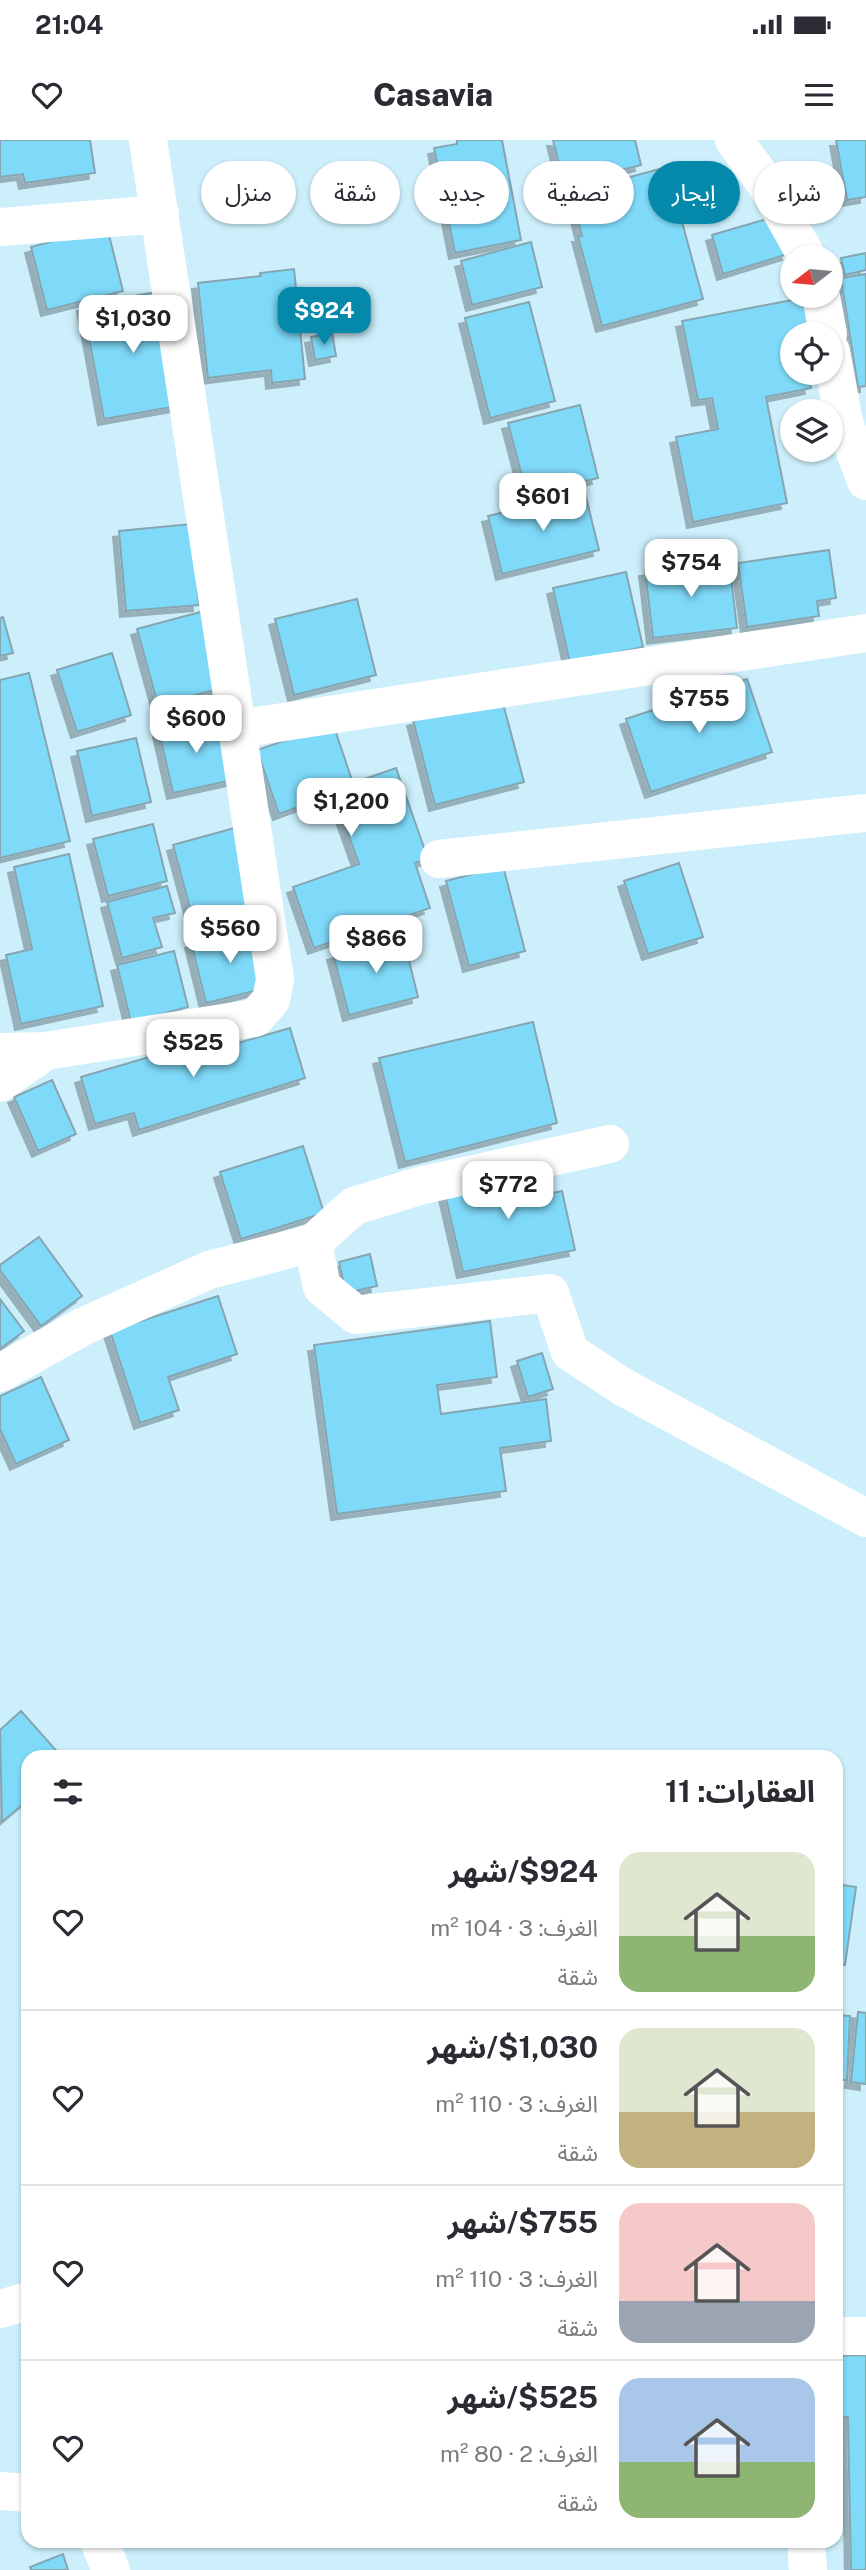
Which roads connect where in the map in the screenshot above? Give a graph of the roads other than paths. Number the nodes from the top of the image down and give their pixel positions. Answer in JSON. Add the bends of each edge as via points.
{"nodes":[{"id":1,"x":148,"y":140,"type":"edge"},
{"id":2,"x":734,"y":140,"type":"edge"},
{"id":3,"x":160,"y":214,"type":"junction"},
{"id":4,"x":0,"y":227,"type":"edge"},
{"id":5,"x":800,"y":245,"type":"edge"},
{"id":6,"x":838,"y":385,"type":"edge"},
{"id":7,"x":866,"y":481,"type":"edge"},
{"id":8,"x":866,"y":633,"type":"edge"},
{"id":9,"x":237,"y":729,"type":"junction"},
{"id":10,"x":866,"y":813,"type":"edge"},
{"id":11,"x":439,"y":859,"type":"dead end"},
{"id":12,"x":46,"y":1051,"type":"junction"},
{"id":13,"x":0,"y":1052,"type":"edge"},
{"id":14,"x":0,"y":1083,"type":"edge"},
{"id":15,"x":610,"y":1144,"type":"dead end"},
{"id":16,"x":313,"y":1243,"type":"junction"},
{"id":17,"x":0,"y":1373,"type":"edge"},
{"id":18,"x":866,"y":1518,"type":"edge"},
{"id":19,"x":21,"y":2303,"type":"edge"},
{"id":20,"x":0,"y":2309,"type":"edge"},
{"id":21,"x":843,"y":2336,"type":"edge"},
{"id":22,"x":866,"y":2336,"type":"edge"},
{"id":23,"x":0,"y":2491,"type":"edge"},
{"id":24,"x":21,"y":2492,"type":"edge"},
{"id":25,"x":102,"y":2548,"type":"edge"},
{"id":26,"x":806,"y":2548,"type":"edge"},
{"id":27,"x":111,"y":2570,"type":"edge"},
{"id":28,"x":808,"y":2570,"type":"edge"}],
"edges":[{"from":1,"to":3,"type":"street"},
{"from":2,"to":5,"type":"street","via":[[766,184]]},
{"from":3,"to":4,"type":"street"},
{"from":3,"to":9,"type":"street"},
{"from":6,"to":7,"type":"street"},
{"from":8,"to":9,"type":"street"},
{"from":9,"to":12,"type":"street","via":[[275,979],[271,1000],[256,1018]]},
{"from":10,"to":11,"type":"street"},
{"from":12,"to":13,"type":"street"},
{"from":12,"to":14,"type":"street"},
{"from":15,"to":16,"type":"street","via":[[419,1186],[354,1206]]},
{"from":16,"to":17,"type":"street","via":[[209,1270],[82,1327]]},
{"from":16,"to":18,"type":"street","via":[[322,1287],[356,1315],[550,1293],[570,1352],[623,1387]]},
{"from":19,"to":20,"type":"street"},
{"from":21,"to":22,"type":"street"},
{"from":23,"to":24,"type":"street"},
{"from":25,"to":27,"type":"street"},
{"from":26,"to":28,"type":"street"}]}
